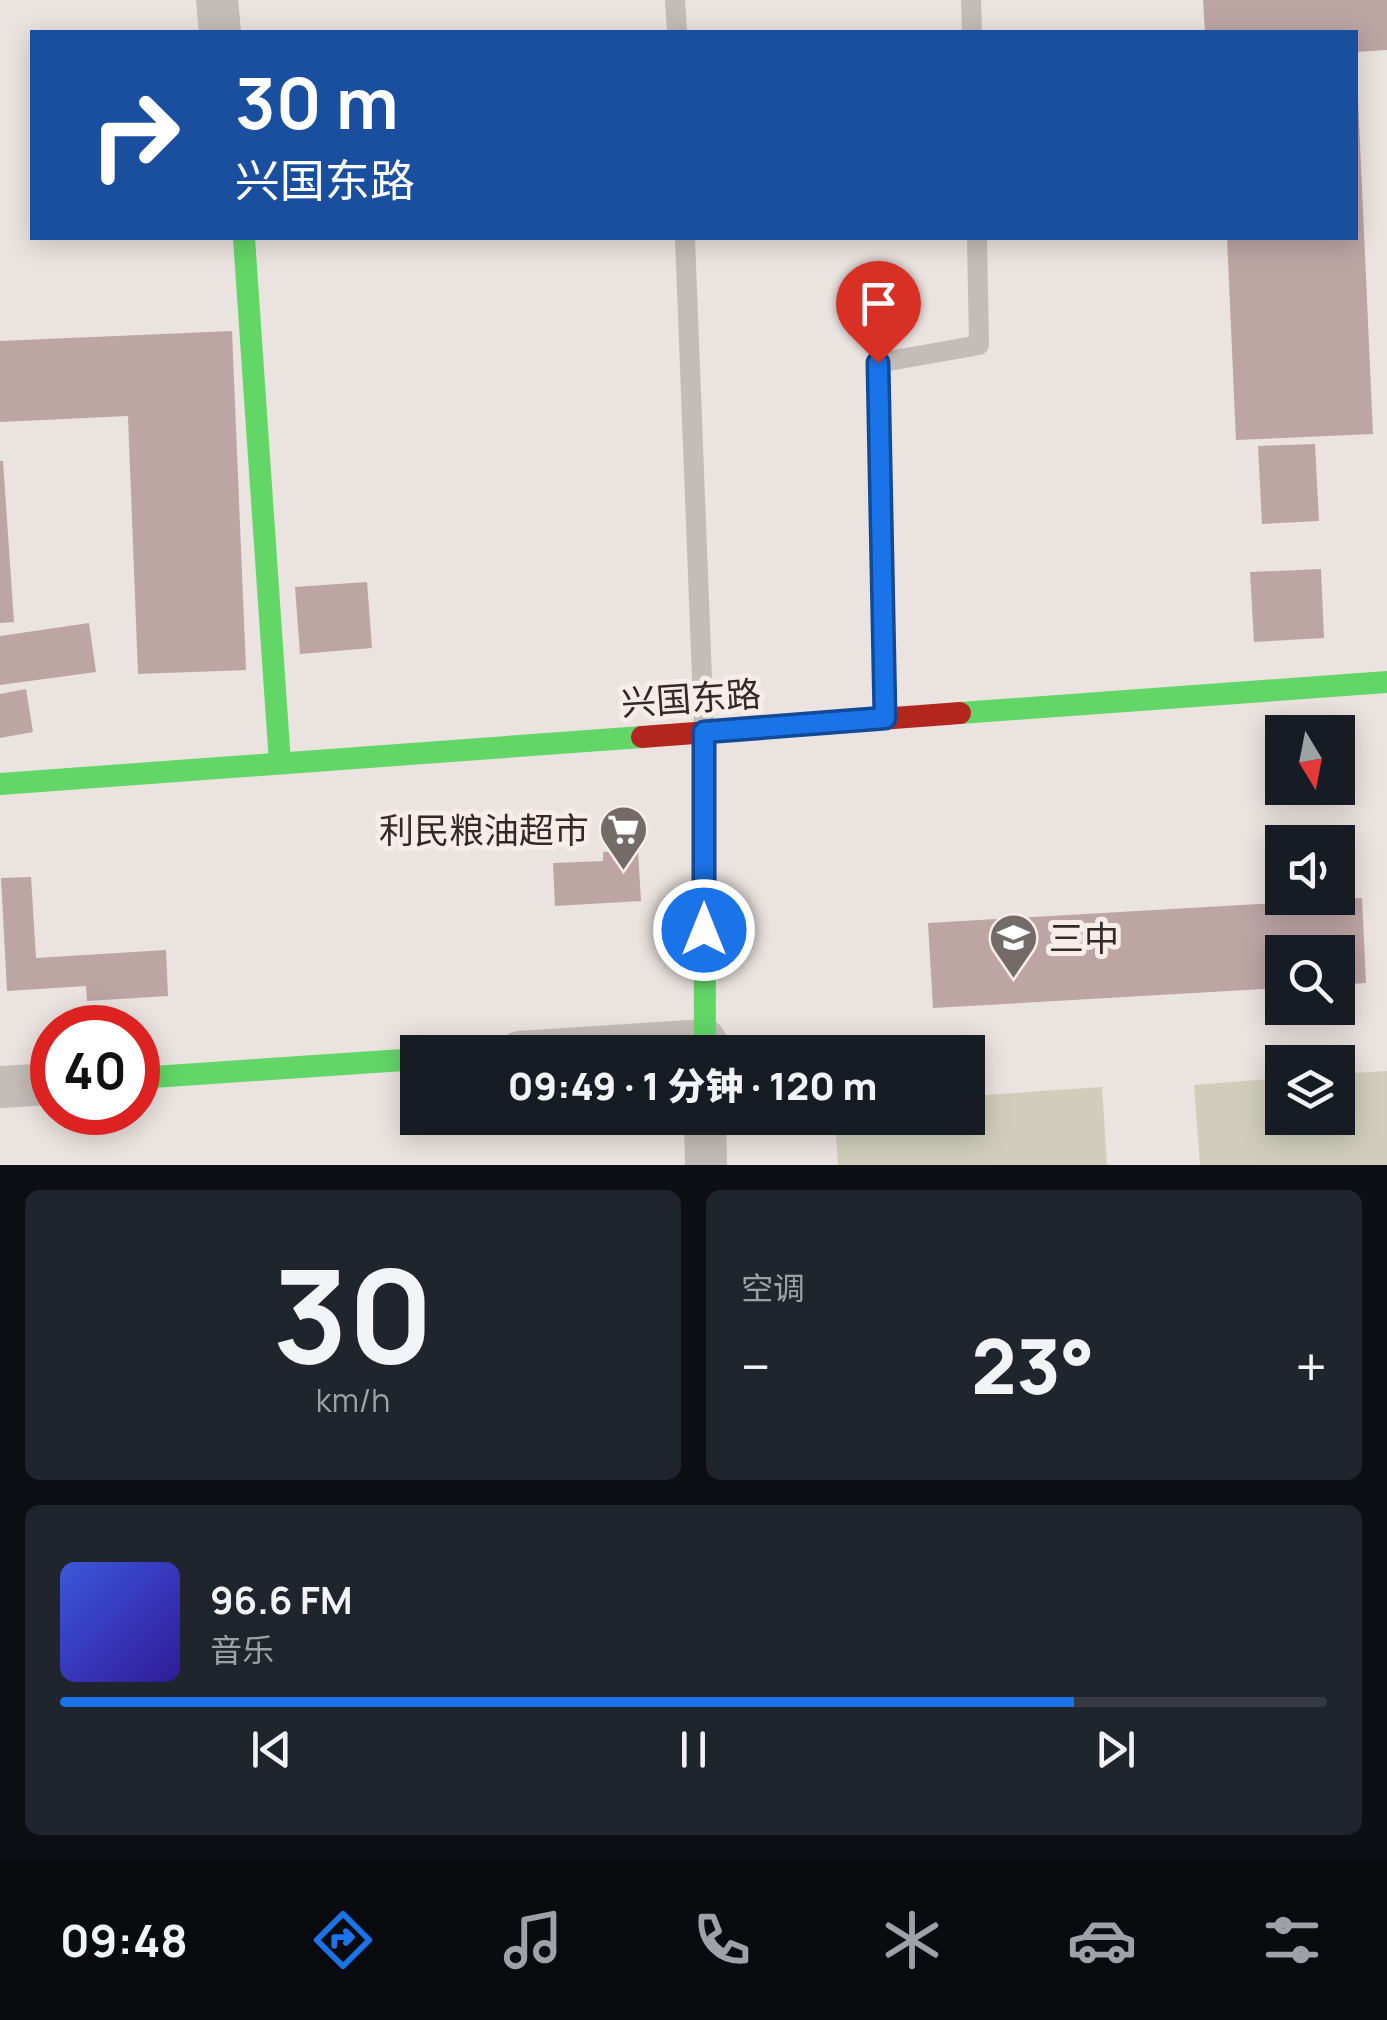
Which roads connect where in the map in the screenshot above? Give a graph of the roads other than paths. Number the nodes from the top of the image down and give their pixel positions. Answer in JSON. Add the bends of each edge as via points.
{"nodes":[{"id":1,"x":217,"y":0,"type":"edge"},
{"id":2,"x":675,"y":0,"type":"edge"},
{"id":3,"x":971,"y":0,"type":"edge"},
{"id":4,"x":220,"y":30,"type":"edge"},
{"id":5,"x":677,"y":30,"type":"edge"},
{"id":6,"x":972,"y":30,"type":"edge"},
{"id":7,"x":244,"y":240,"type":"edge"},
{"id":8,"x":685,"y":240,"type":"edge"},
{"id":9,"x":977,"y":240,"type":"edge"},
{"id":10,"x":1387,"y":682,"type":"edge"},
{"id":11,"x":885,"y":718,"type":"junction"},
{"id":12,"x":704,"y":732,"type":"junction"},
{"id":13,"x":280,"y":763,"type":"junction"},
{"id":14,"x":0,"y":784,"type":"edge"},
{"id":15,"x":705,"y":1035,"type":"edge"},
{"id":16,"x":400,"y":1060,"type":"edge"},
{"id":17,"x":160,"y":1077,"type":"edge"},
{"id":18,"x":30,"y":1085,"type":"edge"},
{"id":19,"x":0,"y":1087,"type":"edge"},
{"id":20,"x":705,"y":1135,"type":"edge"},
{"id":21,"x":706,"y":1165,"type":"edge"}],
"edges":[{"from":1,"to":4,"type":"street"},
{"from":2,"to":5,"type":"lane"},
{"from":3,"to":6,"type":"lane"},
{"from":7,"to":13,"type":"street"},
{"from":8,"to":12,"type":"lane"},
{"from":9,"to":11,"type":"lane","via":[[980,345],[878,363]]},
{"from":10,"to":11,"type":"street","name":"兴国东路"},
{"from":11,"to":12,"type":"street","name":"兴国东路"},
{"from":12,"to":13,"type":"street","name":"兴国东路"},
{"from":12,"to":15,"type":"street"},
{"from":13,"to":14,"type":"street","name":"兴国东路"},
{"from":16,"to":17,"type":"street"},
{"from":18,"to":19,"type":"street"},
{"from":20,"to":21,"type":"street"}]}
